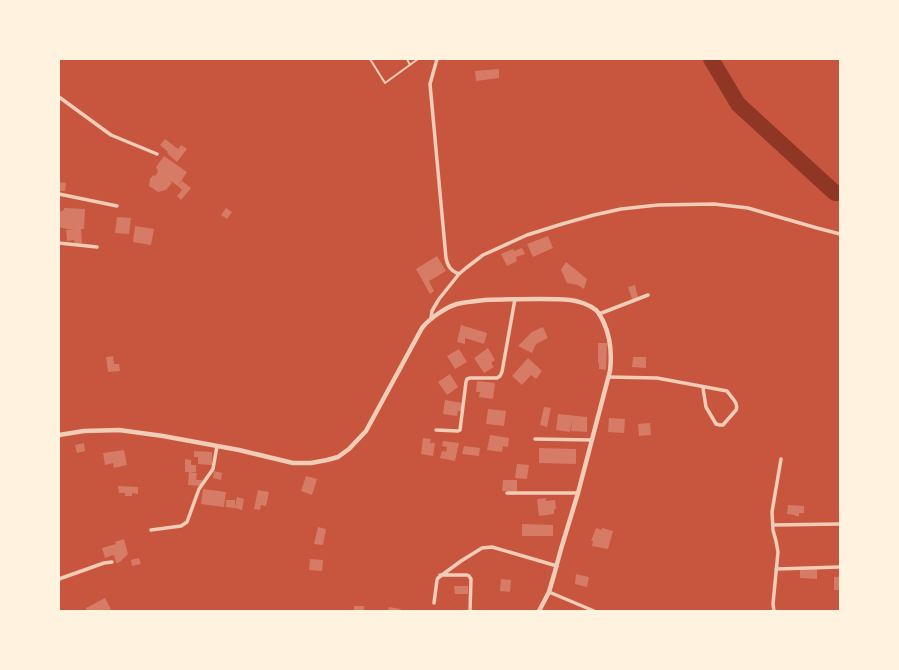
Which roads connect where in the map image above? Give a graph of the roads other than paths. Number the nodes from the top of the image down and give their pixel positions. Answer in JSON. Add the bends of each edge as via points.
{"nodes":[{"id":1,"x":370,"y":59,"type":"edge"},
{"id":2,"x":407,"y":59,"type":"edge"},
{"id":3,"x":418,"y":59,"type":"edge"},
{"id":4,"x":437,"y":59,"type":"edge"},
{"id":5,"x":410,"y":65,"type":"junction"},
{"id":6,"x":59,"y":97,"type":"edge"},
{"id":7,"x":157,"y":154,"type":"dead end"},
{"id":8,"x":59,"y":194,"type":"edge"},
{"id":9,"x":117,"y":206,"type":"dead end"},
{"id":10,"x":840,"y":234,"type":"edge"},
{"id":11,"x":59,"y":243,"type":"edge"},
{"id":12,"x":97,"y":247,"type":"dead end"},
{"id":13,"x":459,"y":274,"type":"junction"},
{"id":14,"x":648,"y":295,"type":"dead end"},
{"id":15,"x":515,"y":299,"type":"junction"},
{"id":16,"x":599,"y":314,"type":"junction"},
{"id":17,"x":431,"y":318,"type":"junction"},
{"id":18,"x":609,"y":377,"type":"junction"},
{"id":19,"x":703,"y":388,"type":"junction"},
{"id":20,"x":436,"y":430,"type":"dead end"},
{"id":21,"x":59,"y":436,"type":"edge"},
{"id":22,"x":535,"y":439,"type":"dead end"},
{"id":23,"x":592,"y":440,"type":"junction"},
{"id":24,"x":217,"y":446,"type":"junction"},
{"id":25,"x":781,"y":459,"type":"dead end"},
{"id":26,"x":507,"y":493,"type":"dead end"},
{"id":27,"x":578,"y":493,"type":"junction"},
{"id":28,"x":840,"y":524,"type":"edge"},
{"id":29,"x":773,"y":525,"type":"junction"},
{"id":30,"x":151,"y":530,"type":"dead end"},
{"id":31,"x":112,"y":562,"type":"dead end"},
{"id":32,"x":557,"y":566,"type":"junction"},
{"id":33,"x":840,"y":567,"type":"edge"},
{"id":34,"x":776,"y":569,"type":"junction"},
{"id":35,"x":440,"y":575,"type":"junction"},
{"id":36,"x":59,"y":580,"type":"edge"},
{"id":37,"x":549,"y":592,"type":"junction"},
{"id":38,"x":434,"y":603,"type":"dead end"},
{"id":39,"x":470,"y":611,"type":"edge"},
{"id":40,"x":539,"y":611,"type":"edge"},
{"id":41,"x":594,"y":611,"type":"edge"},
{"id":42,"x":774,"y":611,"type":"edge"}],
"edges":[{"from":1,"to":5,"type":"lane","via":[[385,83]]},
{"from":2,"to":5,"type":"lane"},
{"from":3,"to":5,"type":"lane"},
{"from":4,"to":13,"type":"street","via":[[430,84],[446,258],[452,271]]},
{"from":6,"to":7,"type":"street","via":[[110,135]]},
{"from":8,"to":9,"type":"street"},
{"from":10,"to":13,"type":"street","via":[[748,208],[714,204],[645,206],[594,215],[527,235],[483,255]]},
{"from":11,"to":12,"type":"street"},
{"from":13,"to":17,"type":"street","via":[[439,299]]},
{"from":14,"to":16,"type":"street"},
{"from":15,"to":16,"type":"street","via":[[572,300],[588,305]]},
{"from":15,"to":17,"type":"street","via":[[458,304]]},
{"from":15,"to":20,"type":"street","via":[[500,376],[467,379],[460,430]]},
{"from":16,"to":18,"type":"street","via":[[608,331],[611,347]]},
{"from":17,"to":24,"type":"street","via":[[422,328],[366,431],[338,457],[321,462],[299,463]]},
{"from":18,"to":19,"type":"street","via":[[657,378]]},
{"from":18,"to":23,"type":"street"},
{"from":19,"to":19,"type":"street","via":[[727,391],[737,403],[738,407],[723,425],[716,424],[707,411]]},
{"from":21,"to":24,"type":"street","via":[[84,431],[119,430]]},
{"from":22,"to":23,"type":"street"},
{"from":23,"to":27,"type":"street"},
{"from":24,"to":30,"type":"street","via":[[213,469],[199,489],[188,522],[180,526]]},
{"from":25,"to":29,"type":"street","via":[[772,512]]},
{"from":26,"to":27,"type":"street"},
{"from":27,"to":32,"type":"street"},
{"from":28,"to":29,"type":"street"},
{"from":29,"to":34,"type":"street","via":[[778,552]]},
{"from":31,"to":36,"type":"street"},
{"from":32,"to":35,"type":"street","via":[[488,547],[482,548]]},
{"from":32,"to":37,"type":"street"},
{"from":33,"to":34,"type":"street"},
{"from":34,"to":42,"type":"street"},
{"from":35,"to":38,"type":"street"},
{"from":35,"to":39,"type":"street","via":[[469,576]]},
{"from":37,"to":40,"type":"street"},
{"from":37,"to":41,"type":"street"}]}
